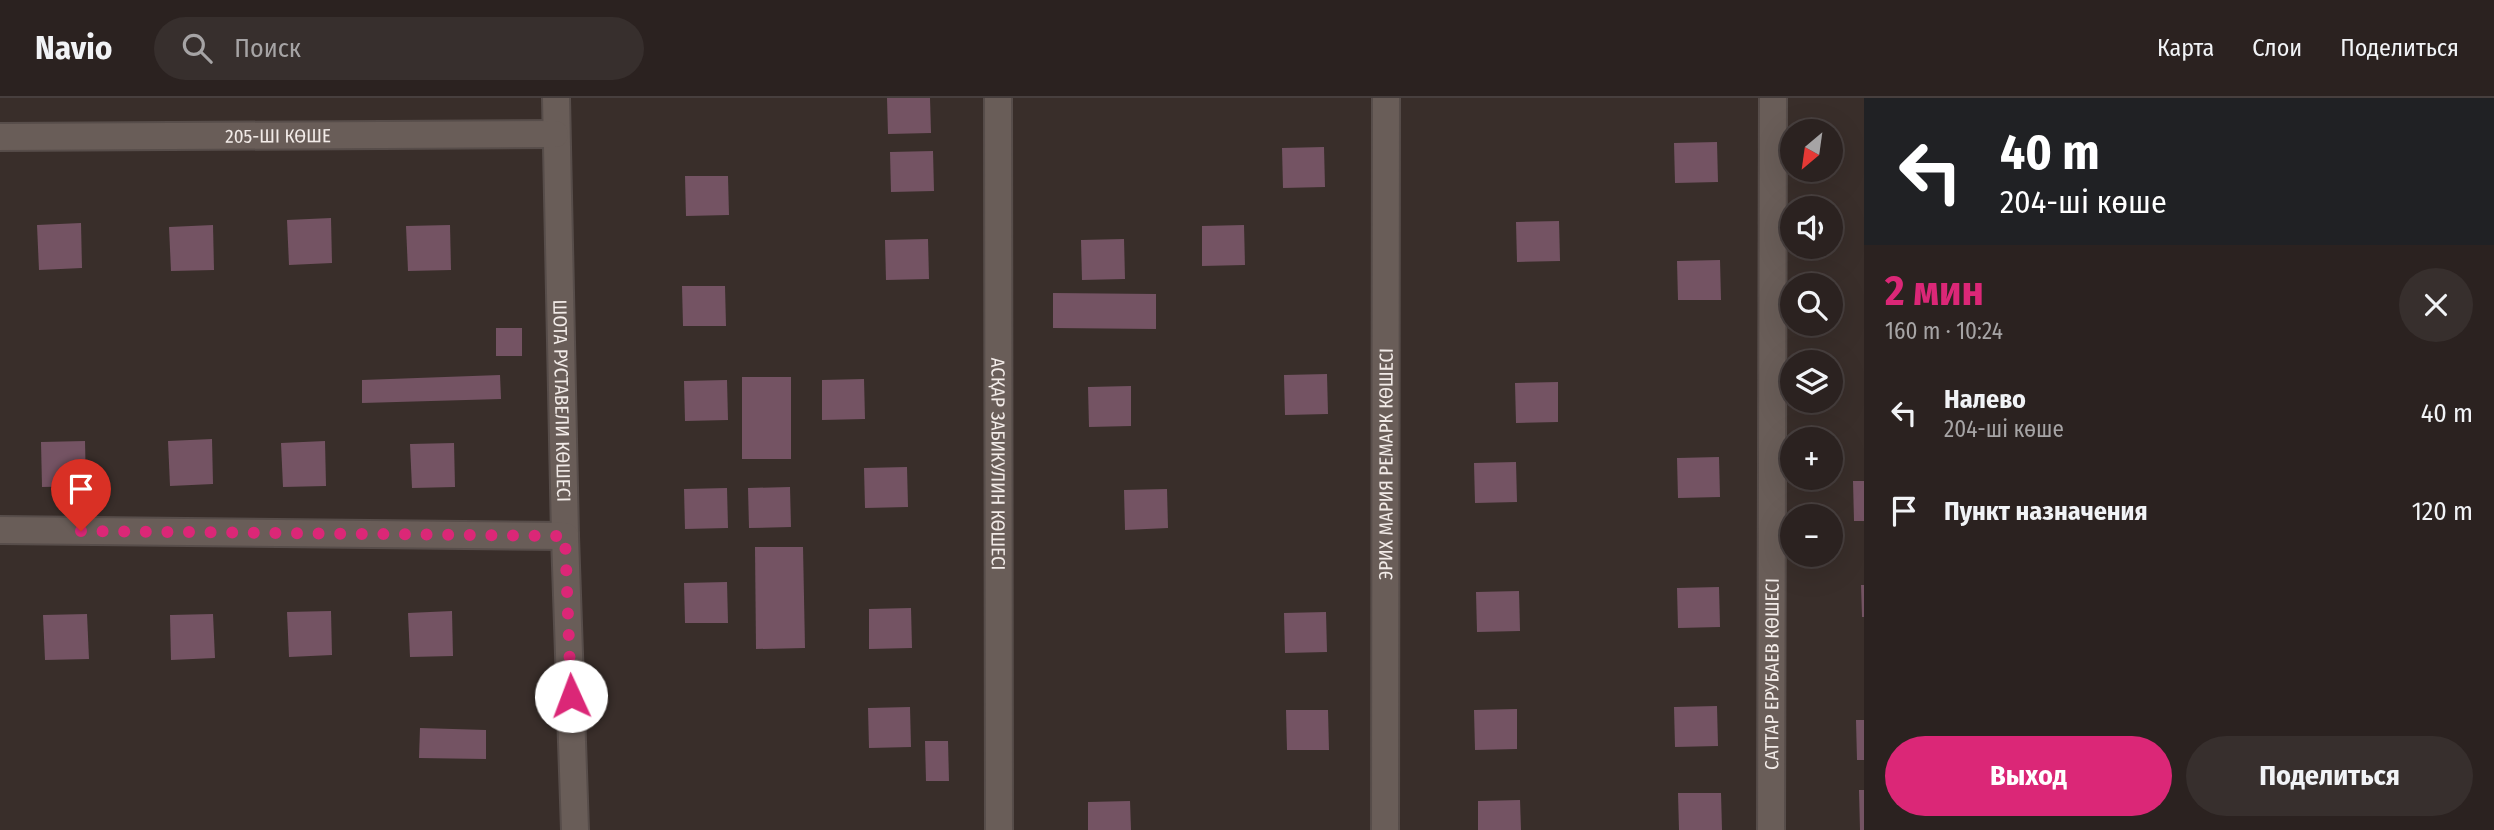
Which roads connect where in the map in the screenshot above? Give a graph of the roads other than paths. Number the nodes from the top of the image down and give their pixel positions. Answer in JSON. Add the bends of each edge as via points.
{"nodes":[{"id":1,"x":556,"y":98,"type":"edge"},
{"id":2,"x":998,"y":98,"type":"edge"},
{"id":3,"x":1386,"y":98,"type":"edge"},
{"id":4,"x":1773,"y":98,"type":"edge"},
{"id":5,"x":555,"y":134,"type":"junction"},
{"id":6,"x":0,"y":137,"type":"edge"},
{"id":7,"x":0,"y":530,"type":"edge"},
{"id":8,"x":565,"y":536,"type":"junction"},
{"id":9,"x":575,"y":830,"type":"edge"},
{"id":10,"x":999,"y":830,"type":"edge"},
{"id":11,"x":1385,"y":830,"type":"edge"},
{"id":12,"x":1771,"y":830,"type":"edge"}],
"edges":[{"from":1,"to":5,"type":"street","name":"ШОТА РУСТАВЕЛИ КӨШЕСІ"},
{"from":2,"to":10,"type":"street","name":"АСҚАР ЗАБИКУЛИН КӨШЕСІ"},
{"from":3,"to":11,"type":"street","name":"ЭРИХ МАРИЯ РЕМАРК КӨШЕСІ"},
{"from":4,"to":12,"type":"street","name":"САТТАР ЕРУБАЕВ КӨШЕСІ"},
{"from":5,"to":6,"type":"street","name":"205-ШІ КӨШЕ"},
{"from":5,"to":8,"type":"street","name":"ШОТА РУСТАВЕЛИ КӨШЕСІ"},
{"from":7,"to":8,"type":"street"},
{"from":8,"to":9,"type":"street","name":"ШОТА РУСТАВЕЛИ КӨШЕСІ"}]}
